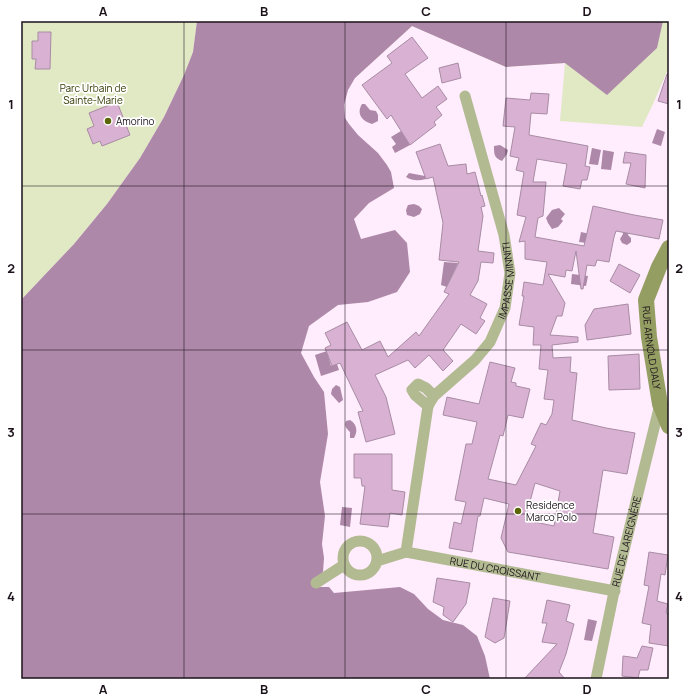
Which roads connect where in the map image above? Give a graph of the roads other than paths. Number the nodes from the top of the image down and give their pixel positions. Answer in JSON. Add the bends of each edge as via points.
{"nodes":[{"id":1,"x":465,"y":96,"type":"dead end"},
{"id":2,"x":669,"y":248,"type":"edge"},
{"id":3,"x":434,"y":396,"type":"junction"},
{"id":4,"x":660,"y":404,"type":"junction"},
{"id":5,"x":428,"y":406,"type":"junction"},
{"id":6,"x":669,"y":426,"type":"edge"},
{"id":7,"x":406,"y":552,"type":"junction"},
{"id":8,"x":377,"y":561,"type":"junction"},
{"id":9,"x":344,"y":565,"type":"junction"},
{"id":10,"x":316,"y":583,"type":"dead end"},
{"id":11,"x":615,"y":591,"type":"junction"},
{"id":12,"x":596,"y":679,"type":"edge"}],
"edges":[{"from":1,"to":3,"type":"street","name":"IMPASSE MINNITI","via":[[504,235],[510,273],[505,308],[490,342],[475,360]]},
{"from":2,"to":4,"type":"street","name":"RUE ARNOLD DALY","via":[[646,300]]},
{"from":3,"to":5,"type":"street","name":"IMPASSE MINNITI"},
{"from":3,"to":5,"type":"street","via":[[418,384],[412,390]]},
{"from":4,"to":6,"type":"street","name":"RUE ARNOLD DALY"},
{"from":4,"to":11,"type":"street","name":"RUE DE LAREIGNÈRE"},
{"from":5,"to":7,"type":"street","name":"IMPASSE MINNITI"},
{"from":7,"to":8,"type":"street","name":"RUE DU CROISSANT"},
{"from":7,"to":11,"type":"street","name":"RUE DU CROISSANT"},
{"from":8,"to":9,"type":"street","name":"RUE DU CROISSANT","via":[[371,571],[360,576],[348,571]]},
{"from":8,"to":9,"type":"street","via":[[373,547],[359,541],[346,547],[342,560]]},
{"from":9,"to":10,"type":"street"},
{"from":11,"to":12,"type":"street","name":"RUE DE LAREIGNÈRE"}]}
